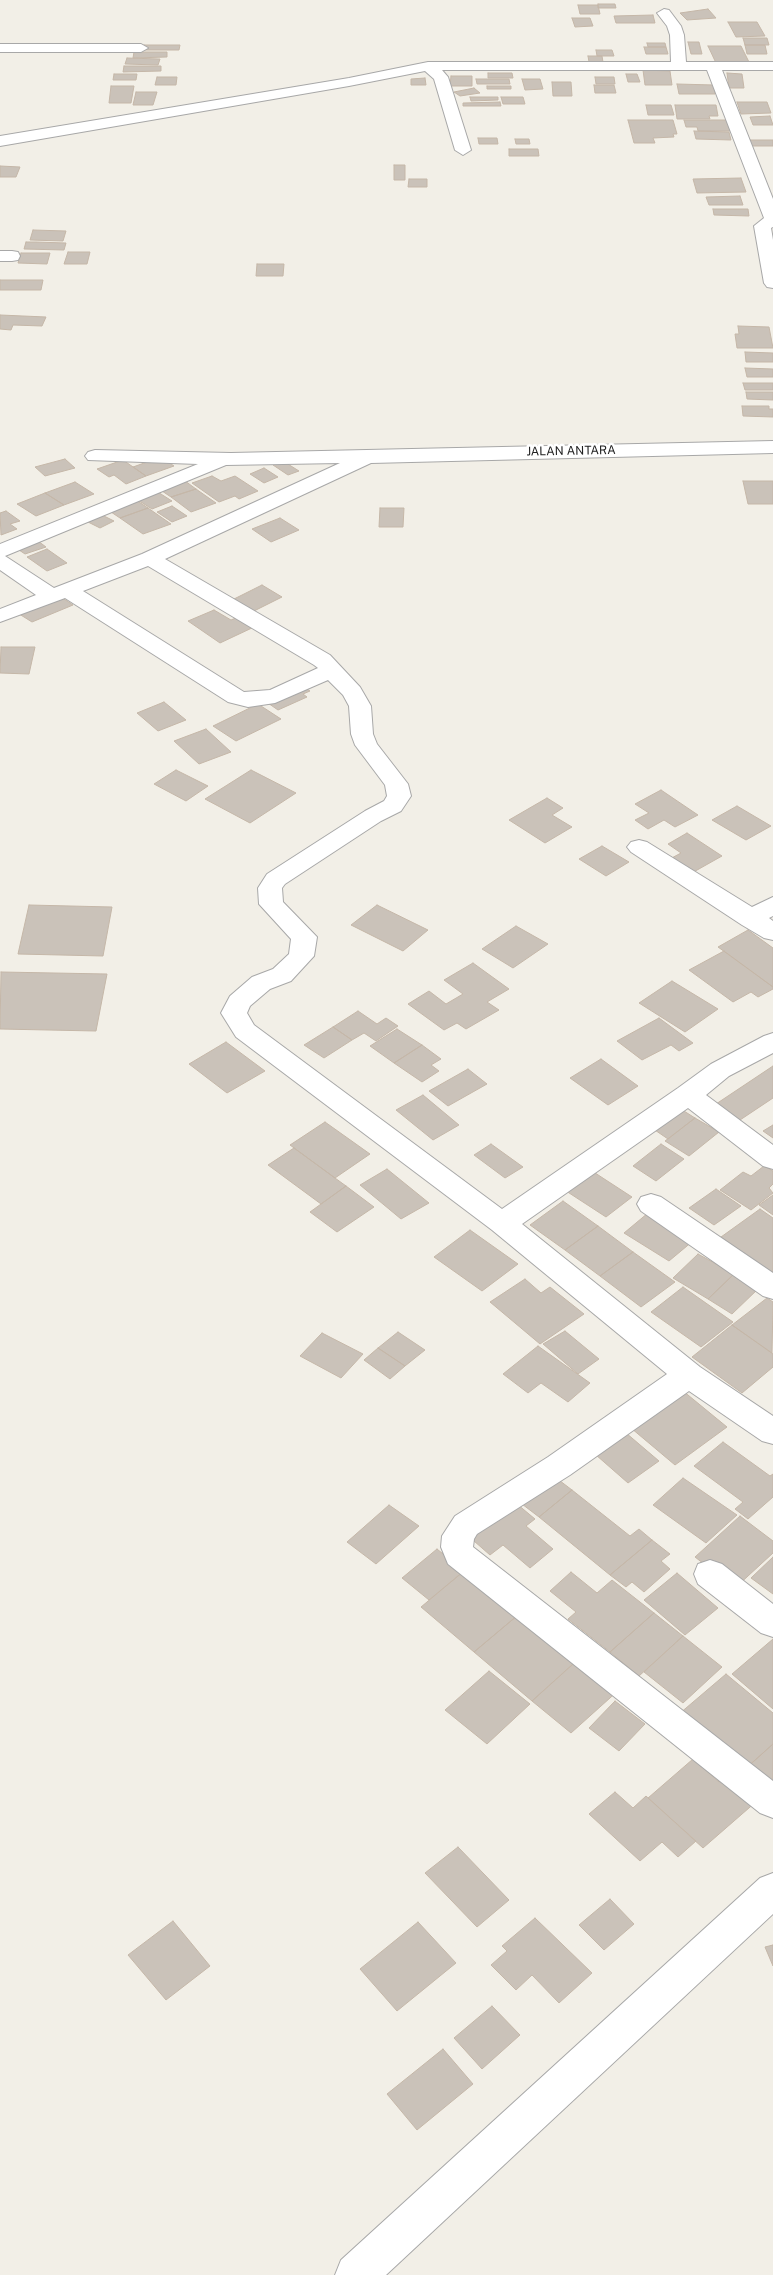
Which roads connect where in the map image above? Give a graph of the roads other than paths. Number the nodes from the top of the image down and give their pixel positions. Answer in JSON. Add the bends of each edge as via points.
{"nodes":[{"id":1,"x":664,"y":13,"type":"dead end"},
{"id":2,"x":0,"y":48,"type":"edge"},
{"id":3,"x":141,"y":48,"type":"dead end"},
{"id":4,"x":428,"y":66,"type":"junction"},
{"id":5,"x":773,"y":66,"type":"edge"},
{"id":6,"x":679,"y":67,"type":"junction"},
{"id":7,"x":713,"y":67,"type":"junction"},
{"id":8,"x":0,"y":140,"type":"edge"},
{"id":9,"x":463,"y":150,"type":"dead end"},
{"id":10,"x":773,"y":220,"type":"edge"},
{"id":11,"x":773,"y":283,"type":"edge"},
{"id":12,"x":773,"y":447,"type":"edge"},
{"id":13,"x":96,"y":456,"type":"dead end"},
{"id":14,"x":369,"y":458,"type":"junction"},
{"id":15,"x":231,"y":459,"type":"junction"},
{"id":16,"x":0,"y":551,"type":"edge"},
{"id":17,"x":149,"y":558,"type":"junction"},
{"id":18,"x":0,"y":561,"type":"edge"},
{"id":19,"x":59,"y":593,"type":"junction"},
{"id":20,"x":0,"y":616,"type":"edge"},
{"id":21,"x":331,"y":670,"type":"junction"},
{"id":22,"x":639,"y":847,"type":"dead end"},
{"id":23,"x":773,"y":905,"type":"edge"},
{"id":24,"x":750,"y":919,"type":"junction"},
{"id":25,"x":773,"y":932,"type":"edge"},
{"id":26,"x":773,"y":1042,"type":"edge"},
{"id":27,"x":688,"y":1096,"type":"junction"},
{"id":28,"x":773,"y":1159,"type":"edge"},
{"id":29,"x":651,"y":1204,"type":"dead end"},
{"id":30,"x":502,"y":1224,"type":"junction"},
{"id":31,"x":773,"y":1288,"type":"edge"},
{"id":32,"x":689,"y":1375,"type":"junction"},
{"id":33,"x":772,"y":1430,"type":"edge"},
{"id":34,"x":710,"y":1574,"type":"dead end"},
{"id":35,"x":773,"y":1623,"type":"edge"},
{"id":36,"x":773,"y":1802,"type":"edge"},
{"id":37,"x":773,"y":1890,"type":"edge"},
{"id":38,"x":356,"y":2275,"type":"edge"}],
"edges":[{"from":1,"to":6,"type":"street","via":[[676,30]]},
{"from":2,"to":3,"type":"street"},
{"from":4,"to":6,"type":"street"},
{"from":4,"to":8,"type":"street"},
{"from":4,"to":9,"type":"street","via":[[441,77]]},
{"from":5,"to":7,"type":"street"},
{"from":6,"to":7,"type":"street"},
{"from":7,"to":10,"type":"street"},
{"from":10,"to":11,"type":"street","via":[[762,226]]},
{"from":12,"to":14,"type":"street","name":"JALAN ANTARA"},
{"from":13,"to":15,"type":"street"},
{"from":14,"to":15,"type":"street"},
{"from":14,"to":17,"type":"street"},
{"from":15,"to":16,"type":"street"},
{"from":17,"to":19,"type":"street"},
{"from":17,"to":21,"type":"street","via":[[322,660]]},
{"from":18,"to":19,"type":"street"},
{"from":19,"to":20,"type":"street"},
{"from":19,"to":21,"type":"street","via":[[236,697],[248,700],[275,696]]},
{"from":21,"to":30,"type":"street","via":[[352,692],[360,706],[366,745],[396,784],[399,796],[393,806],[276,879],[270,888],[271,904],[304,937],[301,956],[282,975],[261,983],[239,1002],[234,1013],[245,1031]]},
{"from":22,"to":24,"type":"street"},
{"from":23,"to":24,"type":"street"},
{"from":24,"to":25,"type":"street"},
{"from":26,"to":27,"type":"street","via":[[720,1070]]},
{"from":27,"to":28,"type":"street"},
{"from":27,"to":30,"type":"street"},
{"from":29,"to":31,"type":"street"},
{"from":30,"to":32,"type":"street"},
{"from":32,"to":33,"type":"street"},
{"from":32,"to":36,"type":"street","via":[[559,1466],[466,1525],[458,1536],[457,1547],[460,1555]]},
{"from":34,"to":35,"type":"street"},
{"from":37,"to":38,"type":"street"}]}
